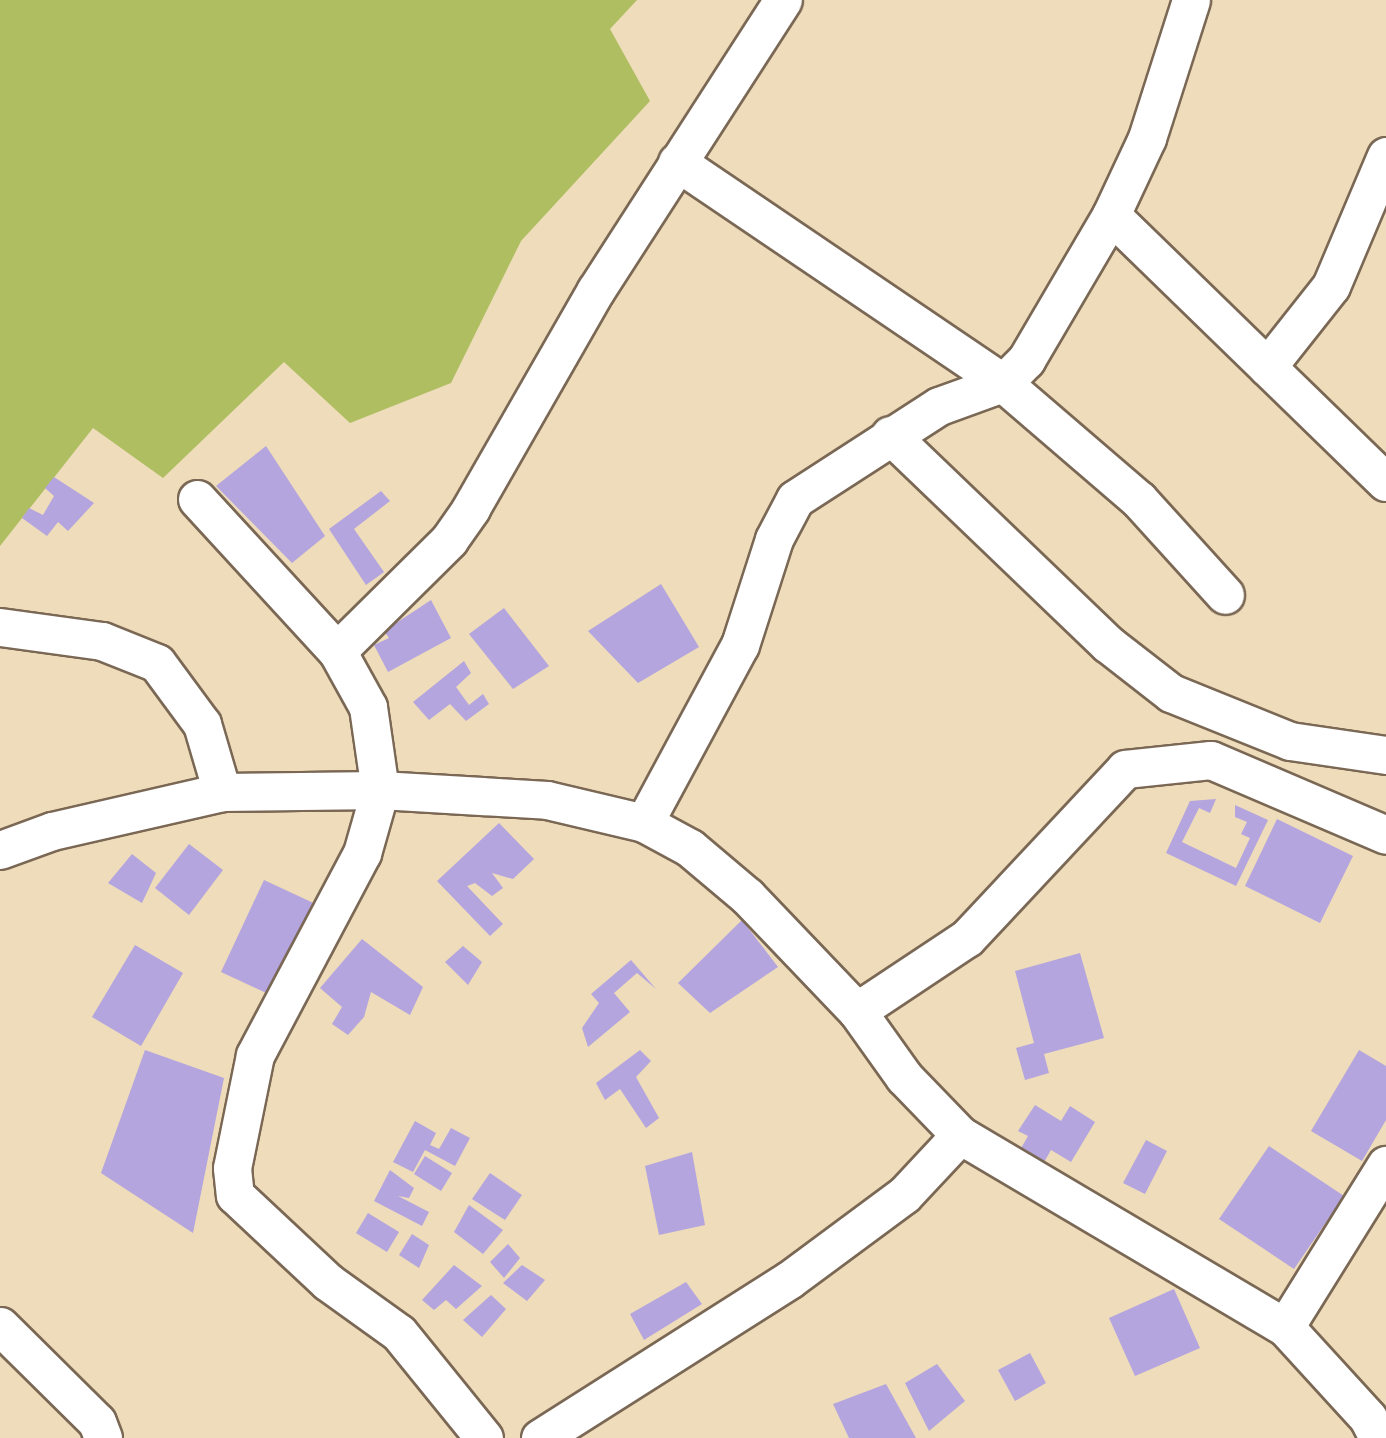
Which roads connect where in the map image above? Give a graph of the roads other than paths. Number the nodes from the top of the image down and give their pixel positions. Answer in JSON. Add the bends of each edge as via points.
{"nodes":[{"id":1,"x":783,"y":0,"type":"edge"},
{"id":2,"x":1191,"y":0,"type":"edge"},
{"id":3,"x":1386,"y":156,"type":"edge"},
{"id":4,"x":677,"y":162,"type":"junction"},
{"id":5,"x":1111,"y":215,"type":"junction"},
{"id":6,"x":1267,"y":367,"type":"junction"},
{"id":7,"x":1003,"y":383,"type":"junction"},
{"id":8,"x":890,"y":435,"type":"junction"},
{"id":9,"x":1386,"y":482,"type":"edge"},
{"id":10,"x":197,"y":499,"type":"dead end"},
{"id":11,"x":1225,"y":596,"type":"dead end"},
{"id":12,"x":0,"y":627,"type":"edge"},
{"id":13,"x":337,"y":651,"type":"junction"},
{"id":14,"x":1386,"y":755,"type":"edge"},
{"id":15,"x":380,"y":790,"type":"junction"},
{"id":16,"x":222,"y":792,"type":"junction"},
{"id":17,"x":643,"y":823,"type":"junction"},
{"id":18,"x":1386,"y":835,"type":"edge"},
{"id":19,"x":0,"y":850,"type":"edge"},
{"id":20,"x":857,"y":1011,"type":"junction"},
{"id":21,"x":960,"y":1135,"type":"junction"},
{"id":22,"x":1386,"y":1165,"type":"edge"},
{"id":23,"x":0,"y":1326,"type":"edge"},
{"id":24,"x":1285,"y":1327,"type":"junction"},
{"id":25,"x":103,"y":1438,"type":"edge"},
{"id":26,"x":484,"y":1438,"type":"edge"},
{"id":27,"x":540,"y":1438,"type":"edge"},
{"id":28,"x":1378,"y":1438,"type":"edge"}],
"edges":[{"from":1,"to":4,"type":"street"},
{"from":2,"to":5,"type":"street","via":[[1147,138]]},
{"from":3,"to":6,"type":"street","via":[[1331,286]]},
{"from":4,"to":7,"type":"street"},
{"from":4,"to":13,"type":"street","via":[[449,540]]},
{"from":5,"to":6,"type":"street"},
{"from":5,"to":7,"type":"street","via":[[1026,360]]},
{"from":6,"to":9,"type":"street"},
{"from":7,"to":8,"type":"street","via":[[939,406]]},
{"from":7,"to":11,"type":"street","via":[[1148,509]]},
{"from":8,"to":14,"type":"street","via":[[1108,645],[1171,693],[1290,741]]},
{"from":8,"to":17,"type":"street","via":[[795,499],[775,539],[740,645]]},
{"from":10,"to":13,"type":"street"},
{"from":12,"to":16,"type":"street","via":[[102,641],[157,663],[202,724]]},
{"from":13,"to":15,"type":"street","via":[[376,734]]},
{"from":15,"to":16,"type":"street"},
{"from":15,"to":17,"type":"street","via":[[547,800]]},
{"from":15,"to":26,"type":"street","via":[[362,853],[255,1055],[232,1168],[235,1195],[328,1282],[399,1333]]},
{"from":16,"to":19,"type":"street","via":[[52,831]]},
{"from":17,"to":20,"type":"street","via":[[690,848],[747,895]]},
{"from":18,"to":20,"type":"street","via":[[1211,761],[1125,769],[967,938]]},
{"from":20,"to":21,"type":"street","via":[[904,1077]]},
{"from":21,"to":24,"type":"street"},
{"from":21,"to":27,"type":"street","via":[[904,1195],[789,1280]]},
{"from":22,"to":24,"type":"street"},
{"from":23,"to":25,"type":"street","via":[[97,1422]]},
{"from":24,"to":28,"type":"street","via":[[1368,1418]]}]}
